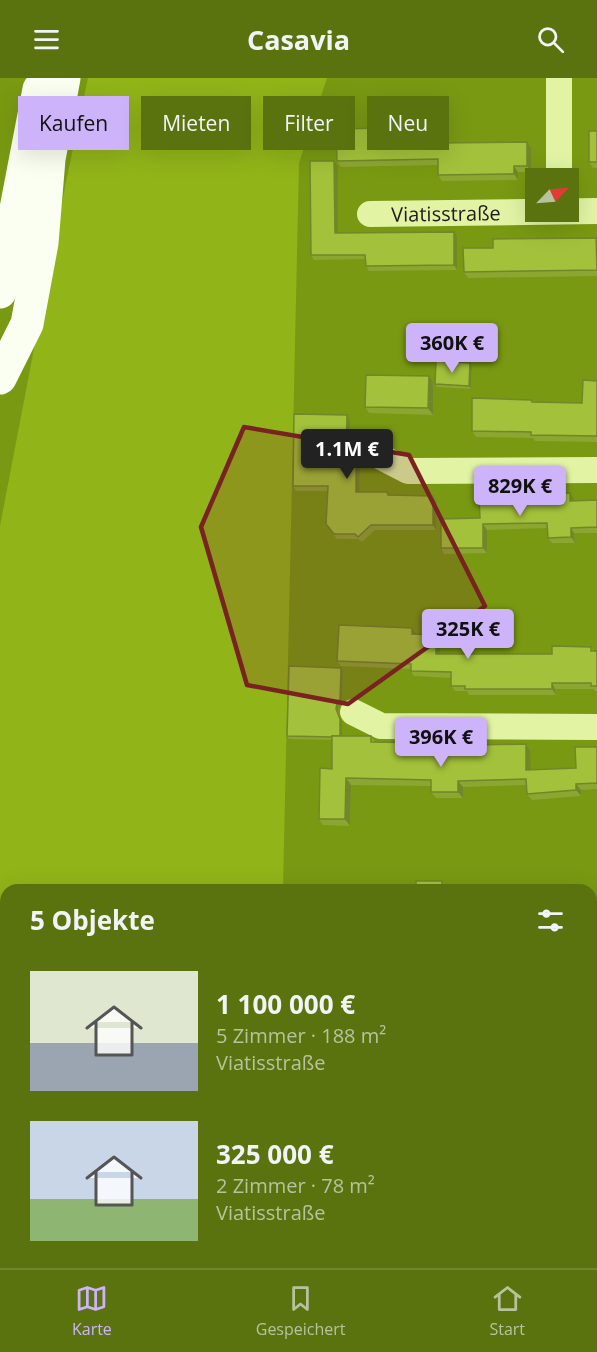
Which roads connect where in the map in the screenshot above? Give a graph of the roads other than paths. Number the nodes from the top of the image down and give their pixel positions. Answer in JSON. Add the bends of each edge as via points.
{"nodes":[{"id":1,"x":41,"y":78,"type":"edge"},
{"id":2,"x":64,"y":78,"type":"edge"},
{"id":3,"x":559,"y":78,"type":"edge"},
{"id":4,"x":560,"y":168,"type":"edge"},
{"id":5,"x":579,"y":211,"type":"edge"},
{"id":6,"x":597,"y":211,"type":"edge"},
{"id":7,"x":525,"y":212,"type":"edge"},
{"id":8,"x":370,"y":214,"type":"dead end"},
{"id":9,"x":0,"y":292,"type":"edge"},
{"id":10,"x":0,"y":378,"type":"edge"},
{"id":11,"x":379,"y":456,"type":"dead end"},
{"id":12,"x":597,"y":470,"type":"edge"},
{"id":13,"x":353,"y":712,"type":"dead end"},
{"id":14,"x":597,"y":727,"type":"edge"}],
"edges":[{"from":1,"to":9,"type":"main road"},
{"from":2,"to":10,"type":"main road","via":[[27,324]]},
{"from":3,"to":4,"type":"street"},
{"from":5,"to":6,"type":"street","name":"Viatisstraße"},
{"from":7,"to":8,"type":"street","name":"Viatisstraße"},
{"from":11,"to":12,"type":"street","via":[[408,471]]},
{"from":13,"to":14,"type":"street","via":[[381,726]]}]}
